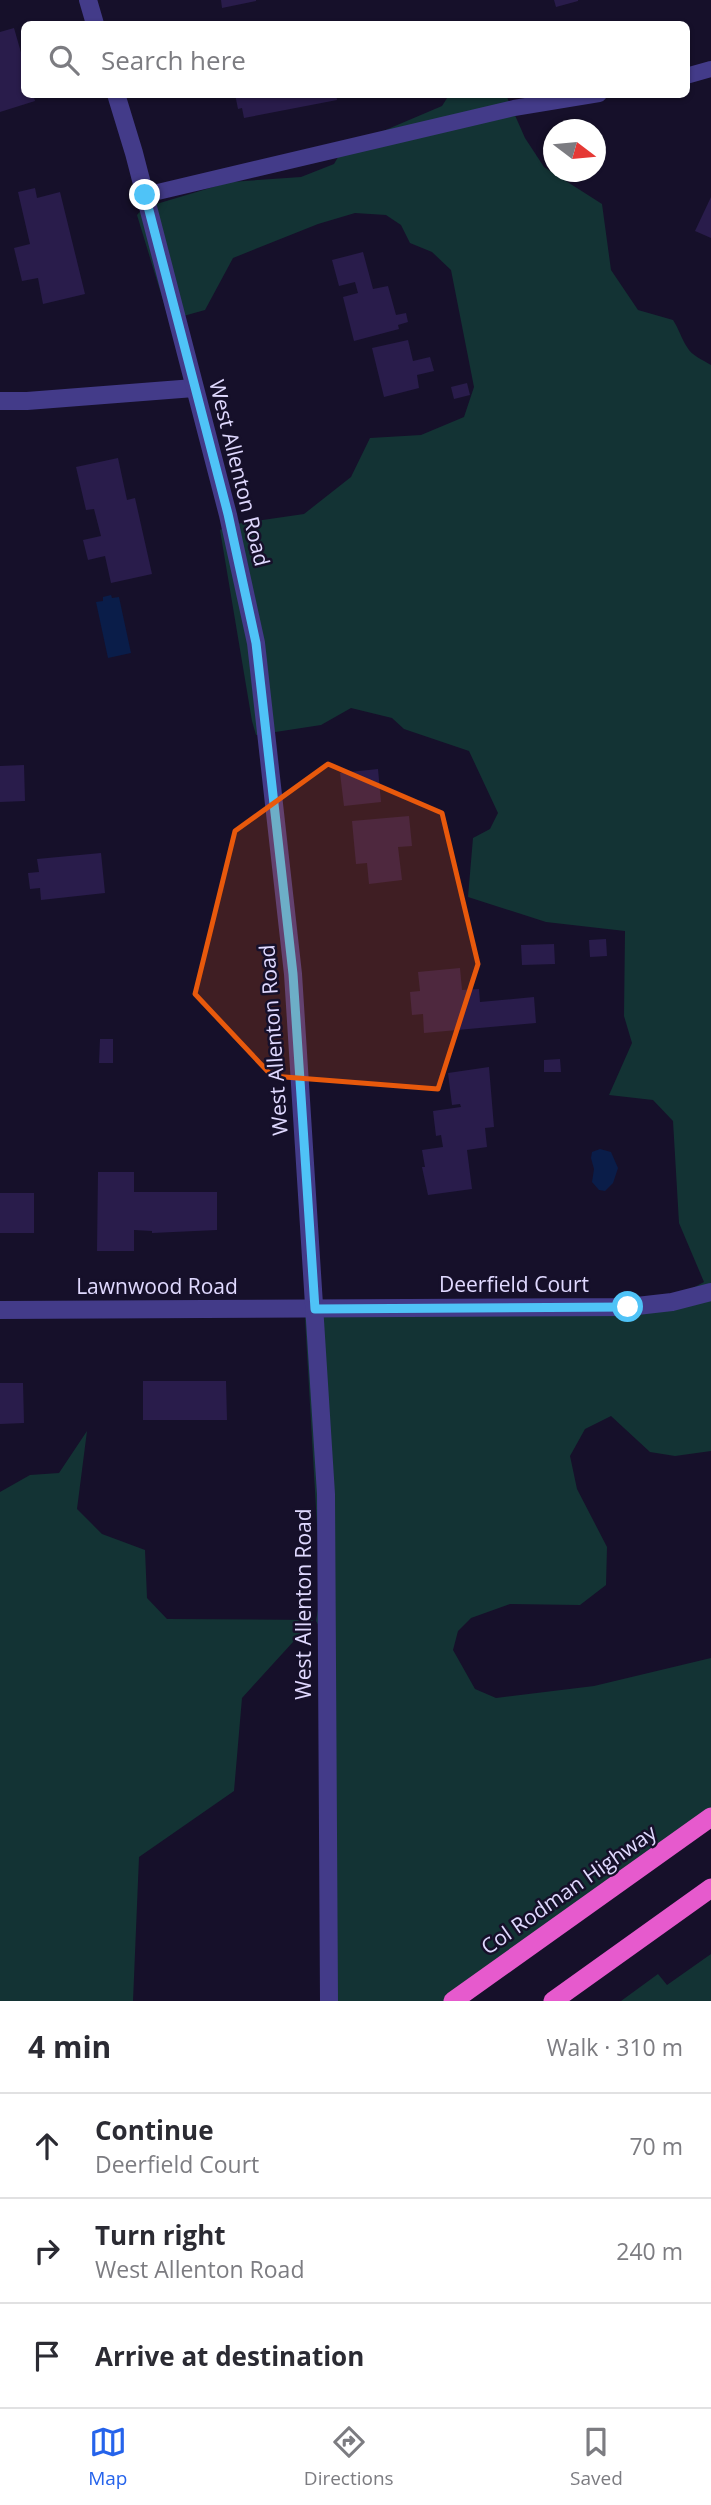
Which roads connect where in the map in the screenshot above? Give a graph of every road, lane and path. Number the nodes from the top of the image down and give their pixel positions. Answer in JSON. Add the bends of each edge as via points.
{"nodes":[{"id":1,"x":88,"y":0,"type":"edge"},
{"id":2,"x":94,"y":21,"type":"edge"},
{"id":3,"x":711,"y":68,"type":"edge"},
{"id":4,"x":690,"y":75,"type":"edge"},
{"id":5,"x":117,"y":98,"type":"edge"},
{"id":6,"x":575,"y":98,"type":"edge"},
{"id":7,"x":145,"y":195,"type":"junction"},
{"id":8,"x":194,"y":388,"type":"junction"},
{"id":9,"x":0,"y":401,"type":"edge"},
{"id":10,"x":711,"y":1292,"type":"edge"},
{"id":11,"x":315,"y":1309,"type":"junction"},
{"id":12,"x":0,"y":1310,"type":"edge"},
{"id":13,"x":711,"y":1817,"type":"edge"},
{"id":14,"x":711,"y":1888,"type":"edge"},
{"id":15,"x":329,"y":2001,"type":"edge"},
{"id":16,"x":453,"y":2001,"type":"edge"},
{"id":17,"x":552,"y":2001,"type":"edge"}],
"edges":[{"from":1,"to":2,"type":"street"},
{"from":3,"to":4,"type":"lane"},
{"from":5,"to":7,"type":"street","name":"West Allenton Road"},
{"from":6,"to":7,"type":"lane","via":[[514,108]]},
{"from":7,"to":8,"type":"street","name":"West Allenton Road"},
{"from":8,"to":9,"type":"street"},
{"from":8,"to":11,"type":"street","name":"West Allenton Road","via":[[256,643],[293,974]]},
{"from":10,"to":11,"type":"street","name":"Deerfield Court","via":[[628,1307]]},
{"from":11,"to":12,"type":"street","name":"Lawnwood Road"},
{"from":11,"to":15,"type":"street","name":"West Allenton Road","via":[[326,1494]]},
{"from":13,"to":16,"type":"highway","name":"Col Rodman Highway"},
{"from":14,"to":17,"type":"highway"}]}
